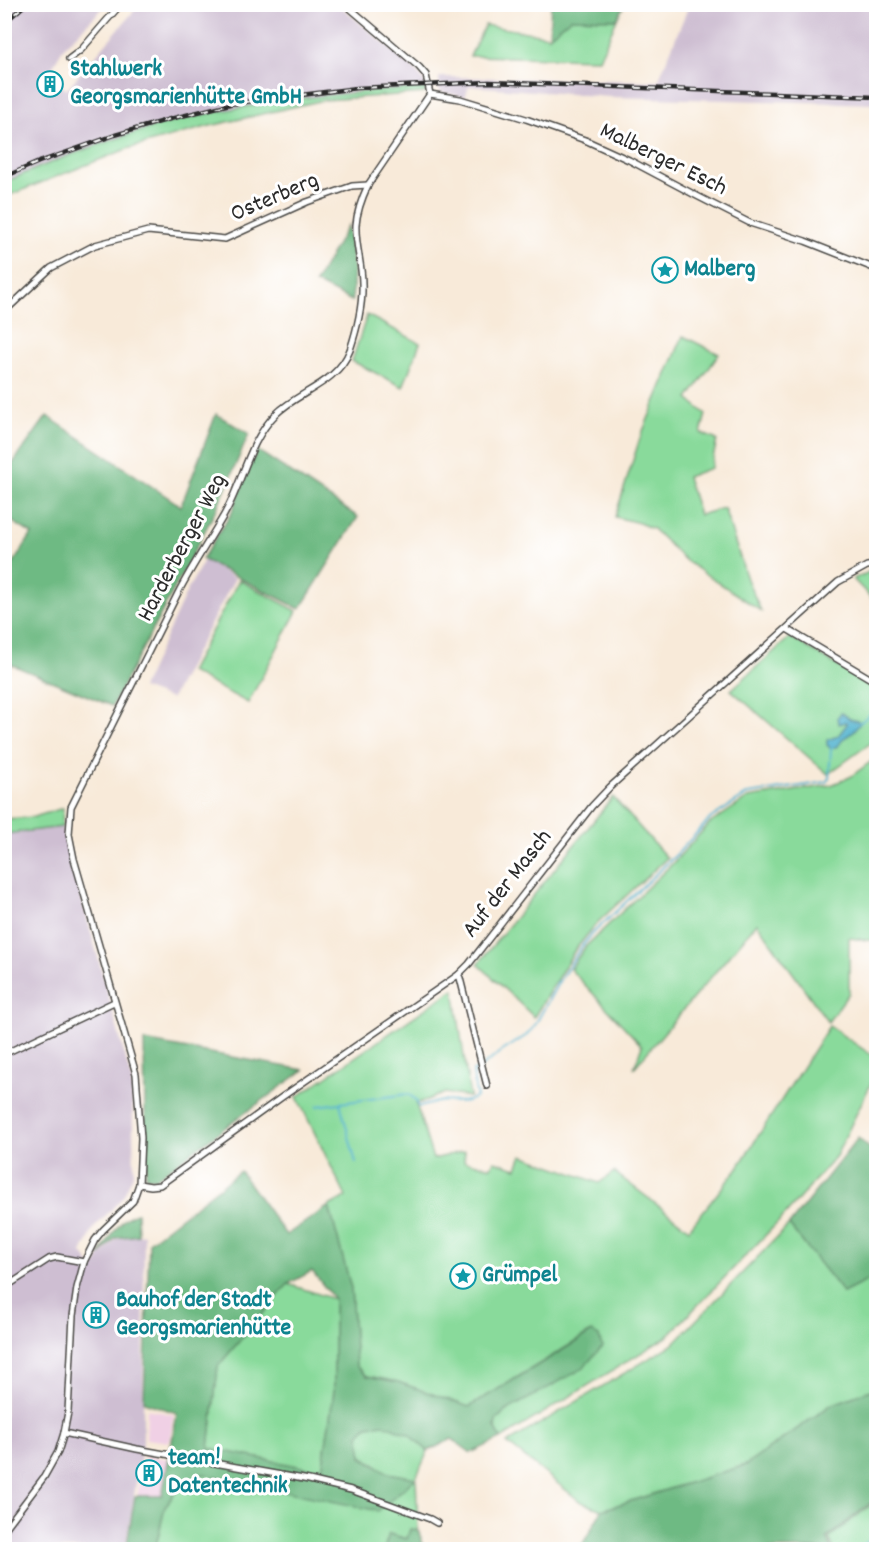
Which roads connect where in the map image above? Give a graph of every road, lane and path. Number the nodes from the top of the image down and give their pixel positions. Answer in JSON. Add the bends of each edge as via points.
{"nodes":[{"id":1,"x":121,"y":4,"type":"edge"},
{"id":2,"x":345,"y":4,"type":"edge"},
{"id":3,"x":69,"y":59,"type":"dead end"},
{"id":4,"x":430,"y":93,"type":"junction"},
{"id":5,"x":368,"y":186,"type":"junction"},
{"id":6,"x":876,"y":269,"type":"edge"},
{"id":7,"x":4,"y":312,"type":"edge"},
{"id":8,"x":876,"y":565,"type":"edge"},
{"id":9,"x":787,"y":629,"type":"junction"},
{"id":10,"x":876,"y":682,"type":"edge"},
{"id":11,"x":458,"y":975,"type":"junction"},
{"id":12,"x":114,"y":1002,"type":"junction"},
{"id":13,"x":4,"y":1054,"type":"edge"},
{"id":14,"x":487,"y":1086,"type":"dead end"},
{"id":15,"x":139,"y":1184,"type":"junction"},
{"id":16,"x":84,"y":1262,"type":"junction"},
{"id":17,"x":4,"y":1288,"type":"edge"},
{"id":18,"x":64,"y":1433,"type":"junction"},
{"id":19,"x":437,"y":1523,"type":"dead end"},
{"id":20,"x":4,"y":1530,"type":"edge"}],
"edges":[{"from":1,"to":3,"type":"street"},
{"from":2,"to":4,"type":"street","via":[[419,67],[426,75]]},
{"from":4,"to":5,"type":"street","name":"Harderberger Weg"},
{"from":4,"to":6,"type":"street","name":"Malberger Esch","via":[[585,140],[750,223]]},
{"from":5,"to":7,"type":"street","name":"Osterberg","via":[[352,186],[307,202],[225,239],[148,231],[95,245],[51,268]]},
{"from":5,"to":12,"type":"street","name":"Harderberger Weg","via":[[356,224],[362,286],[360,312],[349,352],[331,378],[289,403],[256,440],[224,515],[178,593],[71,807],[69,834],[74,860]]},
{"from":8,"to":9,"type":"street","name":"Auf der Masch","via":[[838,582]]},
{"from":9,"to":10,"type":"street"},
{"from":9,"to":11,"type":"street","name":"Auf der Masch","via":[[604,793]]},
{"from":11,"to":14,"type":"street"},
{"from":11,"to":15,"type":"street","name":"Auf der Masch","via":[[160,1185]]},
{"from":12,"to":13,"type":"street"},
{"from":12,"to":15,"type":"street","name":"Harderberger Weg","via":[[136,1074],[141,1138]]},
{"from":15,"to":16,"type":"street","via":[[133,1201],[103,1230]]},
{"from":16,"to":17,"type":"street","via":[[49,1259]]},
{"from":16,"to":18,"type":"street","via":[[73,1316]]},
{"from":18,"to":19,"type":"street","via":[[351,1490]]},
{"from":18,"to":20,"type":"street","via":[[44,1477]]}]}
